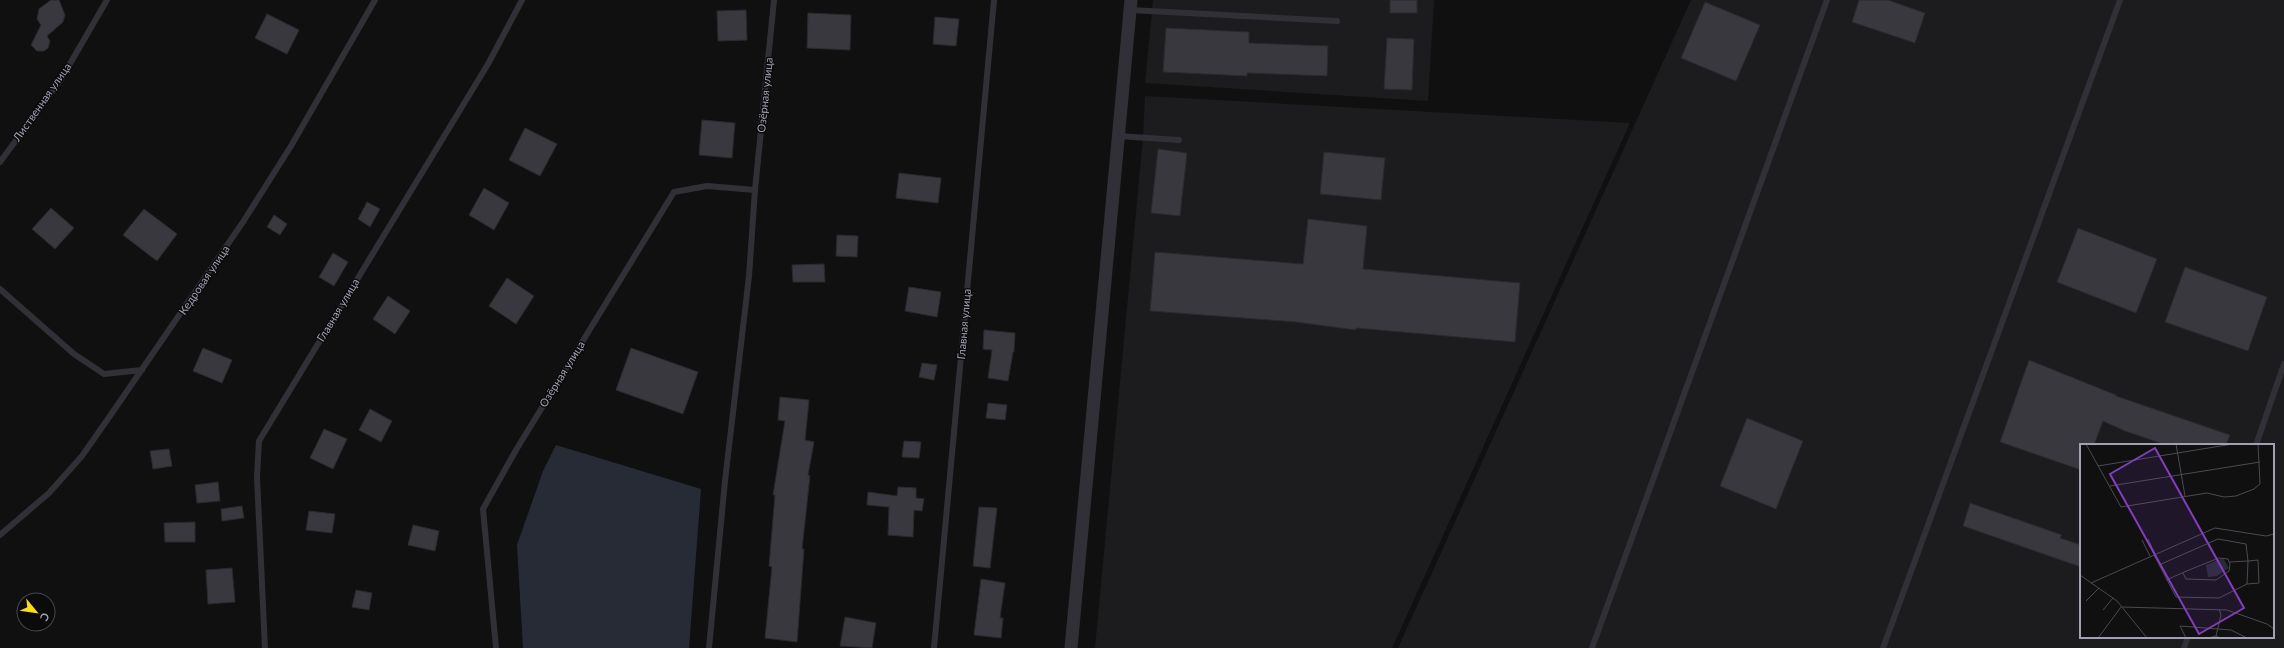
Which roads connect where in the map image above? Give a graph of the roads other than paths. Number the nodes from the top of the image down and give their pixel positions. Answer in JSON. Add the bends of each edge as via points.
{"nodes":[{"id":1,"x":107,"y":0,"type":"edge"},
{"id":2,"x":375,"y":0,"type":"edge"},
{"id":3,"x":522,"y":0,"type":"edge"},
{"id":4,"x":774,"y":0,"type":"edge"},
{"id":5,"x":994,"y":0,"type":"edge"},
{"id":6,"x":1827,"y":0,"type":"edge"},
{"id":7,"x":2120,"y":0,"type":"edge"},
{"id":8,"x":1131,"y":5,"type":"edge"},
{"id":9,"x":1337,"y":21,"type":"dead end"},
{"id":10,"x":1118,"y":136,"type":"junction"},
{"id":11,"x":1179,"y":140,"type":"dead end"},
{"id":12,"x":0,"y":162,"type":"edge"},
{"id":13,"x":756,"y":190,"type":"junction"},
{"id":14,"x":0,"y":289,"type":"edge"},
{"id":15,"x":2284,"y":364,"type":"edge"},
{"id":16,"x":142,"y":370,"type":"junction"},
{"id":17,"x":2256,"y":444,"type":"edge"},
{"id":18,"x":0,"y":535,"type":"edge"},
{"id":19,"x":2188,"y":638,"type":"edge"},
{"id":20,"x":265,"y":648,"type":"edge"},
{"id":21,"x":496,"y":648,"type":"edge"},
{"id":22,"x":708,"y":648,"type":"edge"},
{"id":23,"x":934,"y":648,"type":"edge"},
{"id":24,"x":1071,"y":648,"type":"edge"},
{"id":25,"x":1592,"y":648,"type":"edge"},
{"id":26,"x":1883,"y":648,"type":"edge"},
{"id":27,"x":2184,"y":648,"type":"edge"}],
"edges":[{"from":1,"to":12,"type":"lane","name":"Лиственная улица","via":[[60,81]]},
{"from":2,"to":16,"type":"lane","name":"Кедровая улица","via":[[291,146],[243,222]]},
{"from":3,"to":20,"type":"lane","name":"Главная улица","via":[[488,64],[259,441],[257,477]]},
{"from":4,"to":13,"type":"lane","name":"Озёрная улица"},
{"from":5,"to":23,"type":"lane","name":"Главная улица"},
{"from":6,"to":25,"type":"lane"},
{"from":7,"to":26,"type":"lane"},
{"from":8,"to":9,"type":"lane"},
{"from":8,"to":10,"type":"street"},
{"from":10,"to":11,"type":"lane"},
{"from":10,"to":24,"type":"street"},
{"from":13,"to":21,"type":"lane","name":"Озёрная улица","via":[[707,186],[674,192],[516,450],[483,509]]},
{"from":13,"to":22,"type":"lane","name":"Озёрная улица","via":[[749,276]]},
{"from":14,"to":16,"type":"lane","via":[[74,354],[104,374]]},
{"from":15,"to":17,"type":"lane"},
{"from":16,"to":18,"type":"lane","name":"Кедровая улица","via":[[82,456],[49,492]]},
{"from":19,"to":27,"type":"lane"}]}
